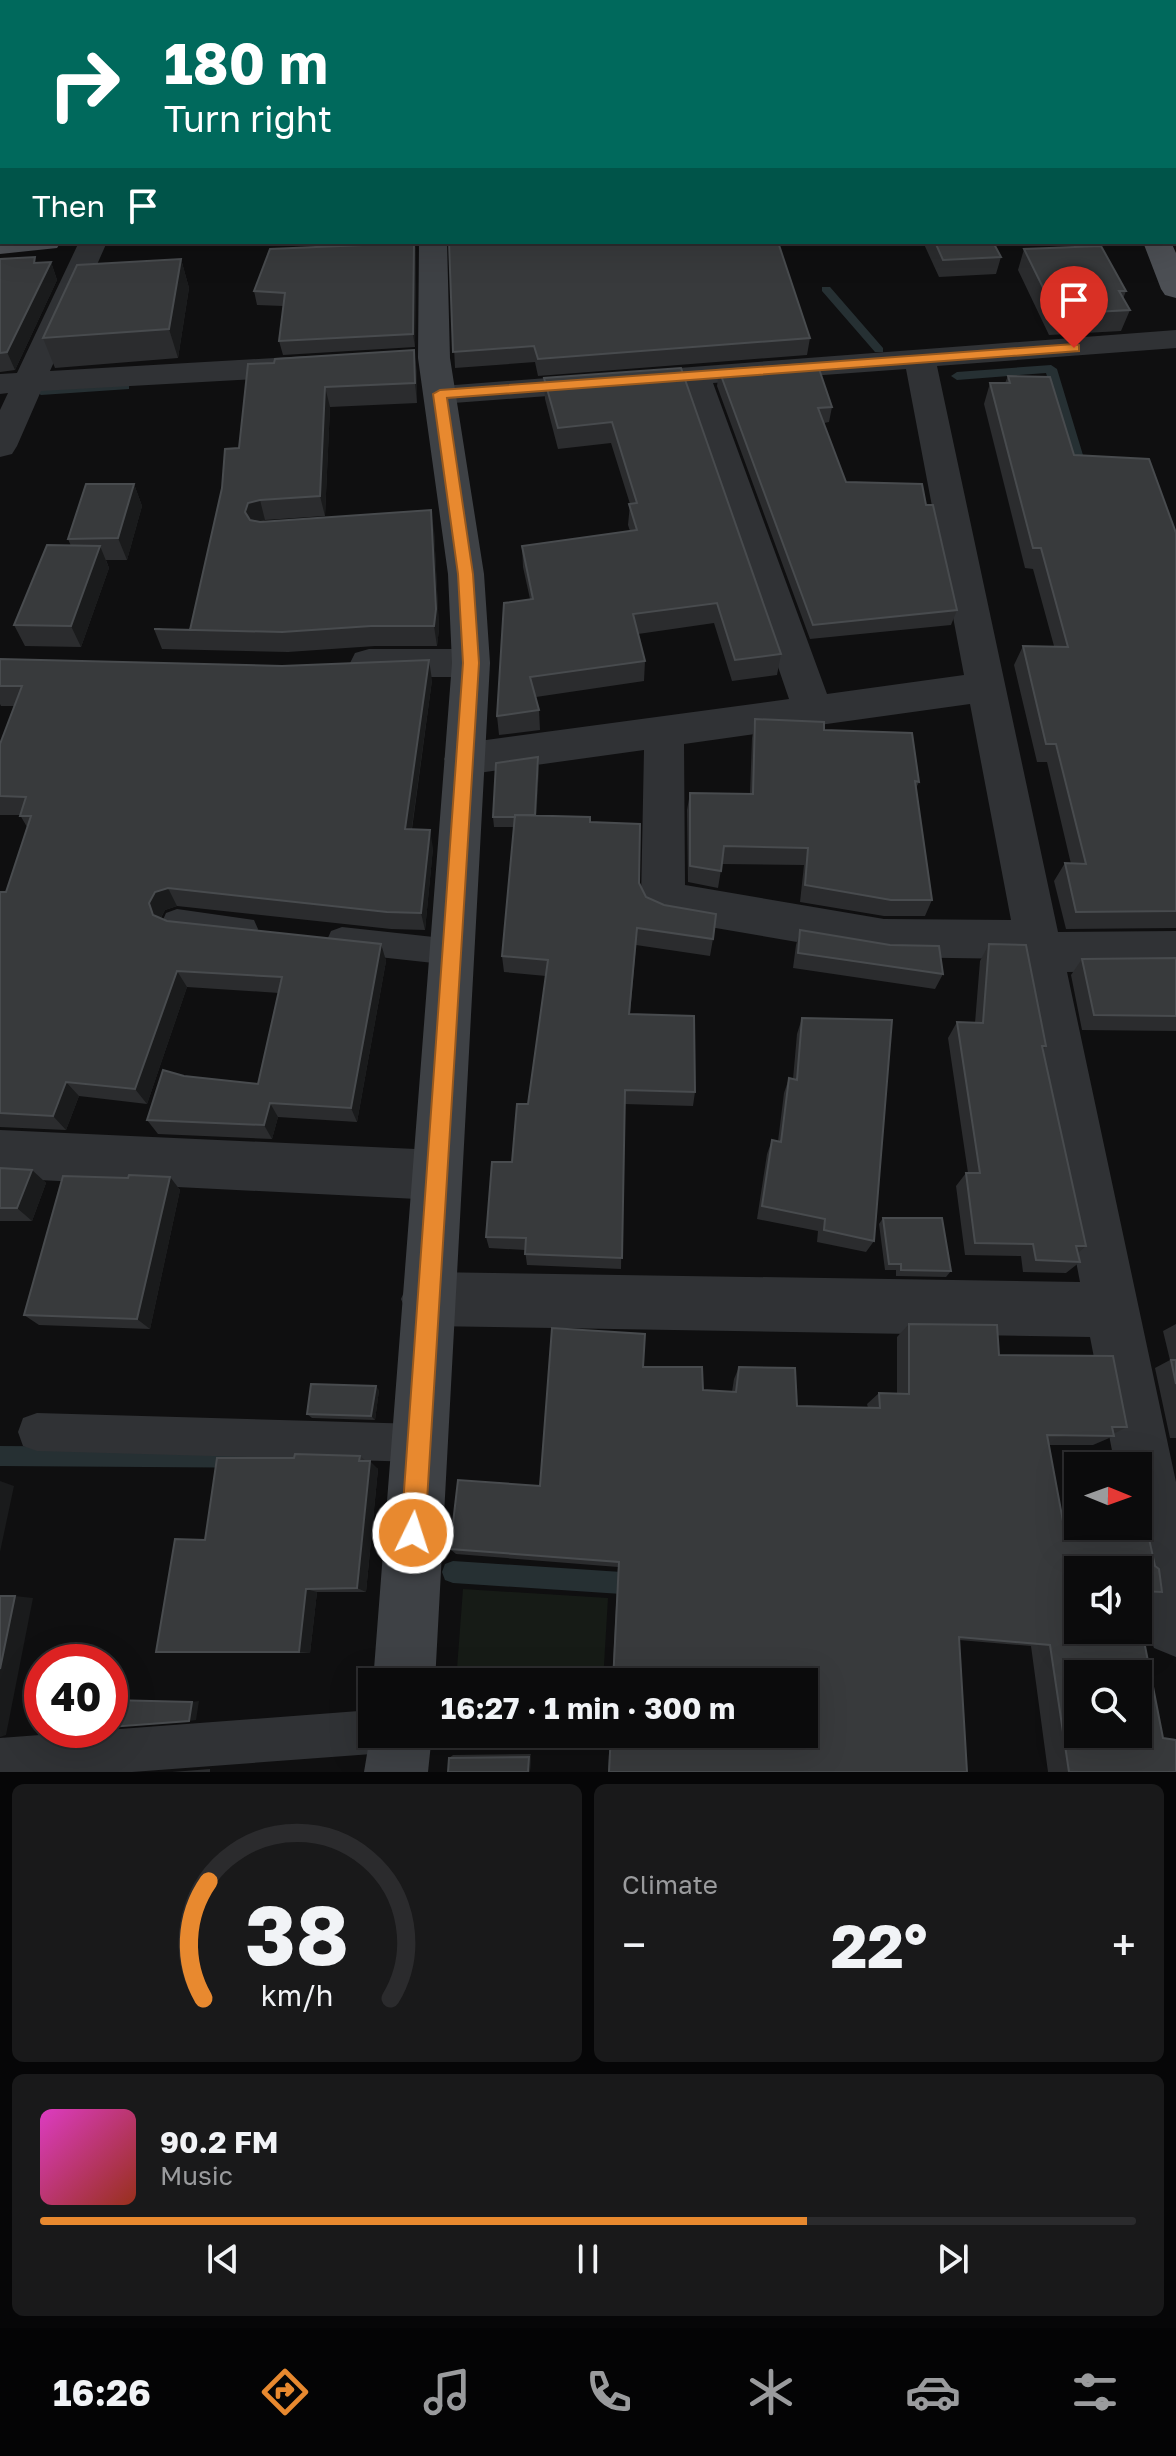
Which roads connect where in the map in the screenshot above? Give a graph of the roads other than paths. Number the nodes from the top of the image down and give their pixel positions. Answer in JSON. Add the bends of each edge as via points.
{"nodes":[{"id":1,"x":92,"y":244,"type":"edge"},
{"id":2,"x":433,"y":244,"type":"edge"},
{"id":3,"x":1158,"y":244,"type":"edge"},
{"id":4,"x":1176,"y":289,"type":"edge"},
{"id":5,"x":1176,"y":339,"type":"edge"},
{"id":6,"x":920,"y":361,"type":"junction"},
{"id":7,"x":341,"y":364,"type":"edge"},
{"id":8,"x":426,"y":371,"type":"junction"},
{"id":9,"x":694,"y":375,"type":"junction"},
{"id":10,"x":15,"y":383,"type":"edge"},
{"id":11,"x":0,"y":446,"type":"edge"},
{"id":12,"x":471,"y":663,"type":"junction"},
{"id":13,"x":331,"y":666,"type":"edge"},
{"id":14,"x":986,"y":687,"type":"junction"},
{"id":15,"x":813,"y":711,"type":"junction"},
{"id":16,"x":664,"y":732,"type":"junction"},
{"id":17,"x":464,"y":759,"type":"junction"},
{"id":18,"x":177,"y":922,"type":"edge"},
{"id":19,"x":269,"y":932,"type":"edge"},
{"id":20,"x":314,"y":937,"type":"edge"},
{"id":21,"x":1038,"y":946,"type":"junction"},
{"id":22,"x":1176,"y":951,"type":"edge"},
{"id":23,"x":452,"y":952,"type":"junction"},
{"id":24,"x":0,"y":1154,"type":"edge"},
{"id":25,"x":437,"y":1175,"type":"junction"},
{"id":26,"x":428,"y":1299,"type":"junction"},
{"id":27,"x":1112,"y":1310,"type":"junction"},
{"id":28,"x":37,"y":1432,"type":"dead end"},
{"id":29,"x":419,"y":1443,"type":"junction"},
{"id":30,"x":1176,"y":1626,"type":"edge"},
{"id":31,"x":405,"y":1668,"type":"edge"},
{"id":32,"x":358,"y":1733,"type":"edge"},
{"id":33,"x":399,"y":1748,"type":"edge"},
{"id":34,"x":0,"y":1760,"type":"edge"},
{"id":35,"x":396,"y":1772,"type":"edge"}],
"edges":[{"from":1,"to":10,"type":"street"},
{"from":2,"to":8,"type":"street"},
{"from":3,"to":4,"type":"main road"},
{"from":5,"to":6,"type":"street"},
{"from":6,"to":9,"type":"street"},
{"from":6,"to":14,"type":"street"},
{"from":7,"to":10,"type":"street"},
{"from":8,"to":9,"type":"street"},
{"from":8,"to":12,"type":"street","via":[[470,614]]},
{"from":9,"to":15,"type":"street"},
{"from":10,"to":11,"type":"street"},
{"from":12,"to":13,"type":"street"},
{"from":12,"to":17,"type":"street"},
{"from":14,"to":15,"type":"street"},
{"from":14,"to":21,"type":"street"},
{"from":15,"to":16,"type":"street"},
{"from":16,"to":17,"type":"street"},
{"from":16,"to":21,"type":"street","via":[[663,900],[884,938]]},
{"from":17,"to":23,"type":"street"},
{"from":18,"to":19,"type":"lane"},
{"from":20,"to":23,"type":"lane"},
{"from":21,"to":22,"type":"street"},
{"from":21,"to":27,"type":"street"},
{"from":23,"to":25,"type":"street"},
{"from":24,"to":25,"type":"street"},
{"from":25,"to":26,"type":"street"},
{"from":26,"to":27,"type":"street"},
{"from":26,"to":29,"type":"street"},
{"from":27,"to":30,"type":"street"},
{"from":28,"to":29,"type":"lane"},
{"from":29,"to":31,"type":"street"},
{"from":32,"to":34,"type":"lane"},
{"from":33,"to":35,"type":"street"}]}
